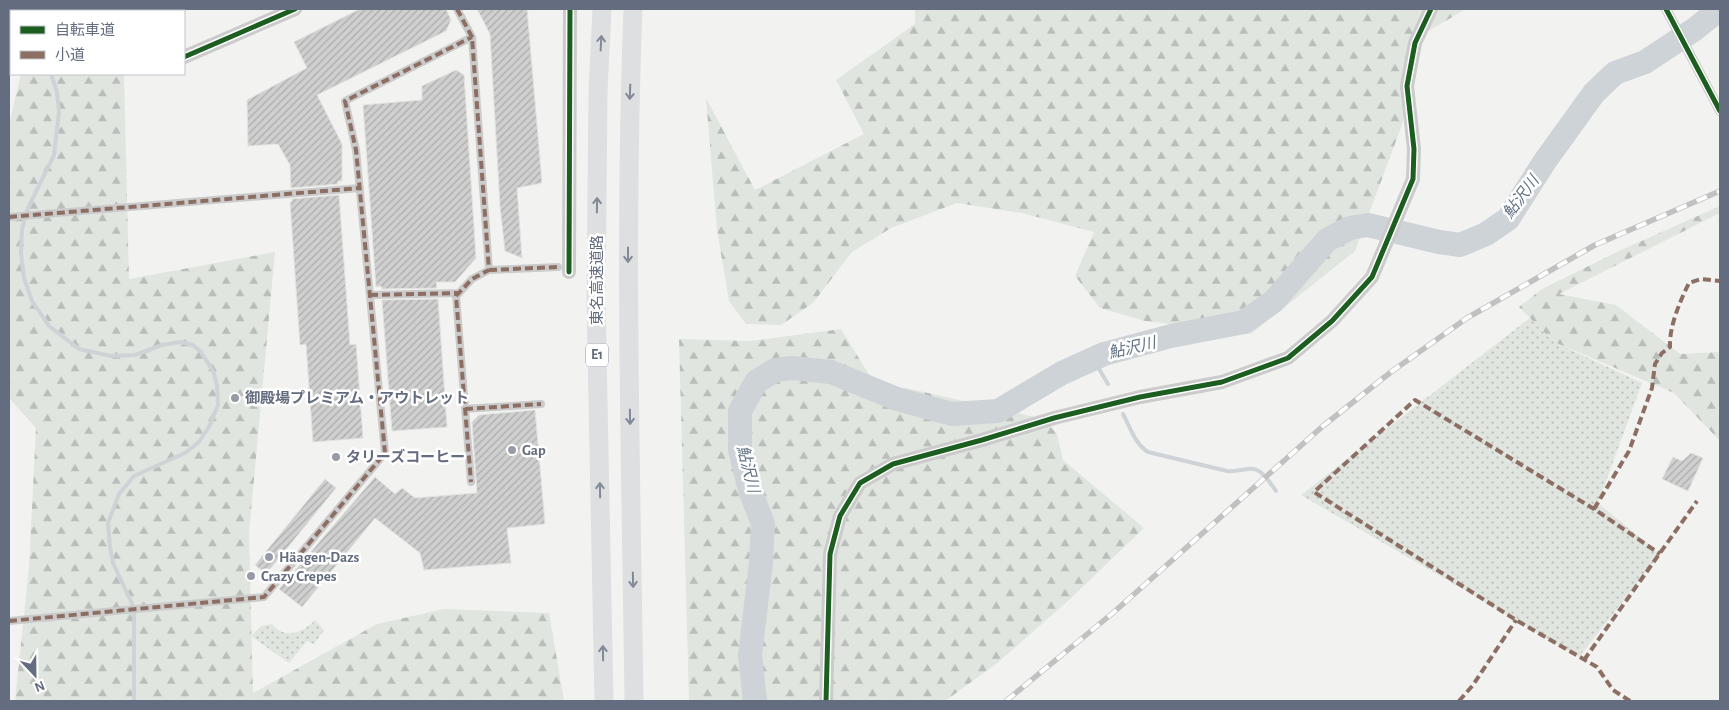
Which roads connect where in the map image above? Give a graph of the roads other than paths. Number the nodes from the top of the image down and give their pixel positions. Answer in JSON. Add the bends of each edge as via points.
{"nodes":[{"id":1,"x":295,"y":9,"type":"edge"},
{"id":2,"x":457,"y":9,"type":"edge"},
{"id":3,"x":570,"y":9,"type":"edge"},
{"id":4,"x":602,"y":9,"type":"edge"},
{"id":5,"x":633,"y":9,"type":"edge"},
{"id":6,"x":1431,"y":9,"type":"edge"},
{"id":7,"x":1666,"y":9,"type":"edge"},
{"id":8,"x":472,"y":37,"type":"junction"},
{"id":9,"x":185,"y":58,"type":"edge"},
{"id":10,"x":1720,"y":111,"type":"edge"},
{"id":11,"x":360,"y":188,"type":"junction"},
{"id":12,"x":9,"y":217,"type":"edge"},
{"id":13,"x":489,"y":270,"type":"junction"},
{"id":14,"x":564,"y":270,"type":"joint"},
{"id":15,"x":458,"y":293,"type":"junction"},
{"id":16,"x":370,"y":295,"type":"junction"},
{"id":17,"x":541,"y":404,"type":"dead end"},
{"id":18,"x":465,"y":410,"type":"junction"},
{"id":19,"x":471,"y":482,"type":"dead end"},
{"id":20,"x":10,"y":621,"type":"edge"},
{"id":21,"x":604,"y":701,"type":"edge"},
{"id":22,"x":634,"y":701,"type":"edge"},
{"id":23,"x":826,"y":701,"type":"edge"}],
"edges":[{"from":1,"to":9,"type":"street"},
{"from":2,"to":8,"type":"street"},
{"from":3,"to":14,"type":"street"},
{"from":21,"to":4,"type":"highway","name":"東名高速道路","number":"E1","one_way":true,"via":[[596,302]]},
{"from":5,"to":22,"type":"highway","name":"東名高速道路","number":"E1","one_way":true,"via":[[628,302]]},
{"from":6,"to":23,"type":"street","via":[[1415,43],[1407,86],[1414,150],[1413,179],[1372,277],[1332,321],[1288,358],[1222,382],[1140,397],[1054,418],[893,464],[860,483],[840,516],[830,554]]},
{"from":7,"to":10,"type":"street"},
{"from":8,"to":11,"type":"street","via":[[345,101],[356,150]]},
{"from":8,"to":13,"type":"street"},
{"from":11,"to":12,"type":"street"},
{"from":11,"to":16,"type":"street"},
{"from":13,"to":14,"type":"street"},
{"from":13,"to":15,"type":"street","via":[[472,279]]},
{"from":15,"to":16,"type":"street"},
{"from":15,"to":18,"type":"street"},
{"from":16,"to":20,"type":"street","via":[[385,453],[264,597]]},
{"from":17,"to":18,"type":"street"},
{"from":18,"to":19,"type":"street"}]}
